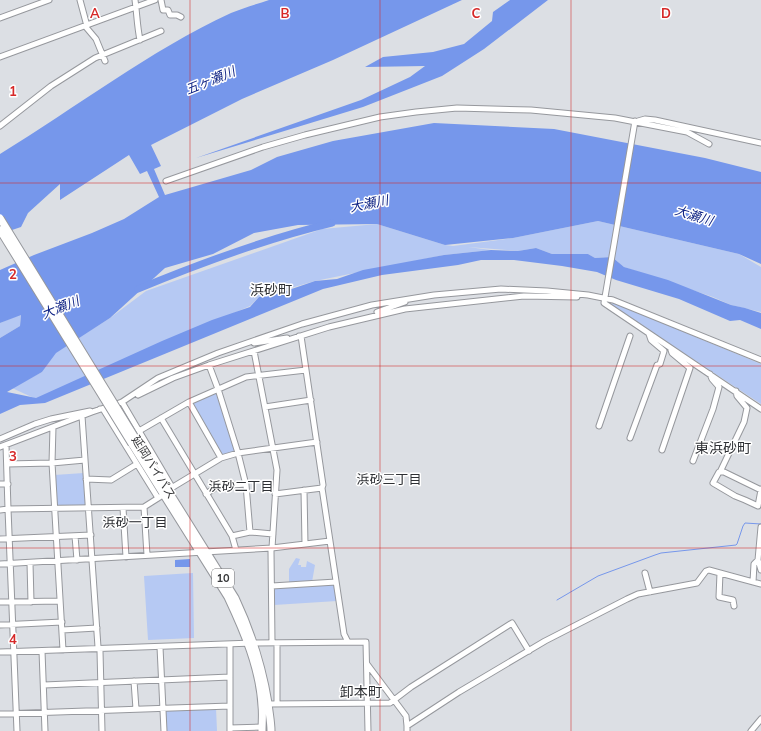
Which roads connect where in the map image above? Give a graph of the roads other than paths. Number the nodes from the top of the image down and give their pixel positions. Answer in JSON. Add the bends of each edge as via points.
{"nodes":[{"id":1,"x":49,"y":0,"type":"edge"},
{"id":2,"x":80,"y":0,"type":"edge"},
{"id":3,"x":135,"y":0,"type":"edge"},
{"id":4,"x":155,"y":0,"type":"edge"},
{"id":5,"x":161,"y":0,"type":"edge"},
{"id":6,"x":136,"y":7,"type":"junction"},
{"id":7,"x":181,"y":17,"type":"dead end"},
{"id":8,"x":0,"y":18,"type":"edge"},
{"id":9,"x":86,"y":26,"type":"junction"},
{"id":10,"x":161,"y":31,"type":"dead end"},
{"id":11,"x":140,"y":40,"type":"junction"},
{"id":12,"x":102,"y":55,"type":"junction"},
{"id":13,"x":0,"y":57,"type":"edge"},
{"id":14,"x":105,"y":61,"type":"dead end"},
{"id":15,"x":635,"y":123,"type":"junction"},
{"id":16,"x":0,"y":126,"type":"edge"},
{"id":17,"x":761,"y":143,"type":"edge"},
{"id":18,"x":709,"y":144,"type":"dead end"},
{"id":19,"x":166,"y":182,"type":"dead end"},
{"id":20,"x":0,"y":218,"type":"edge"},
{"id":21,"x":0,"y":230,"type":"edge"},
{"id":22,"x":588,"y":295,"type":"junction"},
{"id":23,"x":605,"y":296,"type":"junction"},
{"id":24,"x":408,"y":298,"type":"junction"},
{"id":25,"x":367,"y":317,"type":"junction"},
{"id":26,"x":648,"y":333,"type":"junction"},
{"id":27,"x":301,"y":336,"type":"junction"},
{"id":28,"x":630,"y":336,"type":"dead end"},
{"id":29,"x":250,"y":342,"type":"junction"},
{"id":30,"x":670,"y":347,"type":"junction"},
{"id":31,"x":254,"y":351,"type":"junction"},
{"id":32,"x":761,"y":360,"type":"edge"},
{"id":33,"x":209,"y":365,"type":"junction"},
{"id":34,"x":306,"y":370,"type":"junction"},
{"id":35,"x":709,"y":373,"type":"junction"},
{"id":36,"x":260,"y":376,"type":"junction"},
{"id":37,"x":218,"y":388,"type":"junction"},
{"id":38,"x":736,"y":391,"type":"junction"},
{"id":39,"x":135,"y":394,"type":"junction"},
{"id":40,"x":311,"y":400,"type":"junction"},
{"id":41,"x":122,"y":402,"type":"junction"},
{"id":42,"x":189,"y":402,"type":"junction"},
{"id":43,"x":265,"y":407,"type":"junction"},
{"id":44,"x":761,"y":408,"type":"edge"},
{"id":45,"x":103,"y":409,"type":"junction"},
{"id":46,"x":82,"y":416,"type":"junction"},
{"id":47,"x":161,"y":418,"type":"junction"},
{"id":48,"x":599,"y":426,"type":"dead end"},
{"id":49,"x":53,"y":427,"type":"junction"},
{"id":50,"x":139,"y":431,"type":"junction"},
{"id":51,"x":630,"y":438,"type":"dead end"},
{"id":52,"x":0,"y":439,"type":"edge"},
{"id":53,"x":135,"y":442,"type":"junction"},
{"id":54,"x":317,"y":442,"type":"junction"},
{"id":55,"x":6,"y":445,"type":"junction"},
{"id":56,"x":0,"y":447,"type":"edge"},
{"id":57,"x":273,"y":448,"type":"junction"},
{"id":58,"x":662,"y":450,"type":"dead end"},
{"id":59,"x":238,"y":453,"type":"junction"},
{"id":60,"x":220,"y":458,"type":"junction"},
{"id":61,"x":85,"y":460,"type":"junction"},
{"id":62,"x":693,"y":461,"type":"dead end"},
{"id":63,"x":52,"y":463,"type":"junction"},
{"id":64,"x":7,"y":464,"type":"junction"},
{"id":65,"x":137,"y":464,"type":"junction"},
{"id":66,"x":720,"y":472,"type":"junction"},
{"id":67,"x":195,"y":474,"type":"junction"},
{"id":68,"x":86,"y":479,"type":"junction"},
{"id":69,"x":0,"y":484,"type":"edge"},
{"id":70,"x":8,"y":484,"type":"junction"},
{"id":71,"x":246,"y":484,"type":"junction"},
{"id":72,"x":322,"y":488,"type":"junction"},
{"id":73,"x":761,"y":489,"type":"edge"},
{"id":74,"x":304,"y":490,"type":"junction"},
{"id":75,"x":165,"y":492,"type":"junction"},
{"id":76,"x":206,"y":494,"type":"junction"},
{"id":77,"x":275,"y":494,"type":"junction"},
{"id":78,"x":144,"y":507,"type":"junction"},
{"id":79,"x":54,"y":508,"type":"junction"},
{"id":80,"x":89,"y":508,"type":"junction"},
{"id":81,"x":122,"y":508,"type":"junction"},
{"id":82,"x":0,"y":510,"type":"edge"},
{"id":83,"x":8,"y":510,"type":"junction"},
{"id":84,"x":761,"y":527,"type":"edge"},
{"id":85,"x":761,"y":530,"type":"edge"},
{"id":86,"x":250,"y":532,"type":"junction"},
{"id":87,"x":273,"y":534,"type":"junction"},
{"id":88,"x":91,"y":535,"type":"junction"},
{"id":89,"x":75,"y":536,"type":"junction"},
{"id":90,"x":232,"y":536,"type":"junction"},
{"id":91,"x":56,"y":537,"type":"junction"},
{"id":92,"x":9,"y":538,"type":"junction"},
{"id":93,"x":760,"y":538,"type":"edge"},
{"id":94,"x":0,"y":539,"type":"edge"},
{"id":95,"x":330,"y":541,"type":"junction"},
{"id":96,"x":305,"y":544,"type":"junction"},
{"id":97,"x":272,"y":548,"type":"junction"},
{"id":98,"x":236,"y":550,"type":"junction"},
{"id":99,"x":202,"y":552,"type":"junction"},
{"id":100,"x":147,"y":555,"type":"junction"},
{"id":101,"x":126,"y":557,"type":"junction"},
{"id":102,"x":92,"y":559,"type":"junction"},
{"id":103,"x":77,"y":560,"type":"junction"},
{"id":104,"x":758,"y":560,"type":"junction"},
{"id":105,"x":57,"y":561,"type":"junction"},
{"id":106,"x":30,"y":563,"type":"junction"},
{"id":107,"x":0,"y":564,"type":"edge"},
{"id":108,"x":10,"y":564,"type":"junction"},
{"id":109,"x":761,"y":570,"type":"edge"},
{"id":110,"x":645,"y":573,"type":"dead end"},
{"id":111,"x":720,"y":573,"type":"junction"},
{"id":112,"x":336,"y":582,"type":"junction"},
{"id":113,"x":753,"y":582,"type":"junction"},
{"id":114,"x":761,"y":584,"type":"edge"},
{"id":115,"x":272,"y":586,"type":"junction"},
{"id":116,"x":650,"y":592,"type":"junction"},
{"id":117,"x":60,"y":601,"type":"junction"},
{"id":118,"x":0,"y":602,"type":"edge"},
{"id":119,"x":12,"y":602,"type":"junction"},
{"id":120,"x":31,"y":602,"type":"junction"},
{"id":121,"x":734,"y":606,"type":"dead end"},
{"id":122,"x":62,"y":622,"type":"junction"},
{"id":123,"x":13,"y":624,"type":"junction"},
{"id":124,"x":0,"y":625,"type":"edge"},
{"id":125,"x":97,"y":628,"type":"junction"},
{"id":126,"x":62,"y":630,"type":"junction"},
{"id":127,"x":348,"y":642,"type":"junction"},
{"id":128,"x":251,"y":643,"type":"junction"},
{"id":129,"x":274,"y":643,"type":"junction"},
{"id":130,"x":230,"y":644,"type":"junction"},
{"id":131,"x":160,"y":647,"type":"junction"},
{"id":132,"x":99,"y":649,"type":"junction"},
{"id":133,"x":42,"y":650,"type":"junction"},
{"id":134,"x":63,"y":650,"type":"junction"},
{"id":135,"x":14,"y":651,"type":"junction"},
{"id":136,"x":529,"y":651,"type":"junction"},
{"id":137,"x":0,"y":652,"type":"edge"},
{"id":138,"x":367,"y":664,"type":"junction"},
{"id":139,"x":230,"y":677,"type":"junction"},
{"id":140,"x":162,"y":680,"type":"junction"},
{"id":141,"x":134,"y":681,"type":"junction"},
{"id":142,"x":101,"y":682,"type":"junction"},
{"id":143,"x":44,"y":684,"type":"junction"},
{"id":144,"x":394,"y":700,"type":"junction"},
{"id":145,"x":367,"y":703,"type":"junction"},
{"id":146,"x":268,"y":704,"type":"junction"},
{"id":147,"x":277,"y":704,"type":"junction"},
{"id":148,"x":230,"y":706,"type":"junction"},
{"id":149,"x":163,"y":708,"type":"junction"},
{"id":150,"x":136,"y":709,"type":"junction"},
{"id":151,"x":102,"y":710,"type":"junction"},
{"id":152,"x":45,"y":712,"type":"junction"},
{"id":153,"x":16,"y":713,"type":"junction"},
{"id":154,"x":0,"y":714,"type":"edge"},
{"id":155,"x":761,"y":719,"type":"edge"},
{"id":156,"x":407,"y":728,"type":"edge"},
{"id":157,"x":230,"y":729,"type":"edge"},
{"id":158,"x":262,"y":729,"type":"edge"},
{"id":159,"x":17,"y":731,"type":"edge"},
{"id":160,"x":45,"y":731,"type":"edge"},
{"id":161,"x":102,"y":731,"type":"edge"},
{"id":162,"x":164,"y":731,"type":"edge"},
{"id":163,"x":271,"y":731,"type":"edge"},
{"id":164,"x":368,"y":731,"type":"edge"},
{"id":165,"x":751,"y":731,"type":"edge"}],
"edges":[{"from":1,"to":8,"type":"street"},
{"from":2,"to":9,"type":"street"},
{"from":3,"to":6,"type":"street"},
{"from":4,"to":6,"type":"street"},
{"from":5,"to":7,"type":"street","via":[[163,10],[168,10],[170,15],[178,14]]},
{"from":6,"to":9,"type":"street"},
{"from":6,"to":11,"type":"street"},
{"from":9,"to":12,"type":"street","via":[[96,39]]},
{"from":9,"to":13,"type":"street"},
{"from":10,"to":11,"type":"street"},
{"from":11,"to":12,"type":"street"},
{"from":12,"to":14,"type":"street"},
{"from":12,"to":16,"type":"street","via":[[51,86]]},
{"from":15,"to":17,"type":"street","via":[[645,119],[655,120]]},
{"from":15,"to":18,"type":"street","via":[[687,132]]},
{"from":15,"to":19,"type":"street","via":[[561,112],[508,109],[457,108],[416,112],[305,134]]},
{"from":15,"to":23,"type":"street"},
{"from":20,"to":53,"type":"highway","name":"延岡バイパス","number":"10","bridge":true},
{"from":21,"to":53,"type":"highway","name":"延岡バイパス","number":"10","bridge":true},
{"from":22,"to":23,"type":"street"},
{"from":22,"to":24,"type":"street","via":[[501,289]]},
{"from":22,"to":25,"type":"street","via":[[475,300],[405,308]]},
{"from":23,"to":26,"type":"street","via":[[604,303]]},
{"from":23,"to":32,"type":"street"},
{"from":24,"to":25,"type":"street"},
{"from":24,"to":29,"type":"street","via":[[302,324]]},
{"from":25,"to":27,"type":"street"},
{"from":26,"to":30,"type":"street"},
{"from":26,"to":51,"type":"street","via":[[664,351]]},
{"from":27,"to":29,"type":"street"},
{"from":27,"to":31,"type":"street"},
{"from":27,"to":34,"type":"street"},
{"from":28,"to":48,"type":"street"},
{"from":29,"to":39,"type":"street","via":[[158,378]]},
{"from":30,"to":35,"type":"street"},
{"from":30,"to":58,"type":"street","via":[[672,353],[690,368]]},
{"from":31,"to":33,"type":"street"},
{"from":31,"to":36,"type":"street"},
{"from":33,"to":37,"type":"street"},
{"from":33,"to":39,"type":"street","via":[[173,378],[138,395]]},
{"from":34,"to":36,"type":"street"},
{"from":34,"to":40,"type":"street"},
{"from":35,"to":38,"type":"street"},
{"from":35,"to":62,"type":"street","via":[[719,387]]},
{"from":36,"to":37,"type":"street","via":[[246,377]]},
{"from":36,"to":43,"type":"street"},
{"from":37,"to":42,"type":"street"},
{"from":37,"to":59,"type":"street"},
{"from":38,"to":44,"type":"street"},
{"from":38,"to":66,"type":"street","via":[[747,408],[744,422]]},
{"from":39,"to":41,"type":"street"},
{"from":40,"to":43,"type":"street"},
{"from":40,"to":54,"type":"street"},
{"from":41,"to":45,"type":"street"},
{"from":41,"to":50,"type":"street"},
{"from":42,"to":47,"type":"street"},
{"from":42,"to":60,"type":"street"},
{"from":43,"to":57,"type":"street"},
{"from":45,"to":46,"type":"street"},
{"from":45,"to":52,"type":"street","via":[[51,419]]},
{"from":45,"to":65,"type":"street"},
{"from":46,"to":49,"type":"street"},
{"from":46,"to":61,"type":"street"},
{"from":47,"to":50,"type":"street"},
{"from":47,"to":67,"type":"street"},
{"from":49,"to":55,"type":"street"},
{"from":49,"to":63,"type":"street"},
{"from":50,"to":75,"type":"street"},
{"from":53,"to":75,"type":"highway","name":"延岡バイパス","number":"10"},
{"from":54,"to":57,"type":"street"},
{"from":54,"to":72,"type":"street"},
{"from":55,"to":56,"type":"street"},
{"from":55,"to":64,"type":"street"},
{"from":57,"to":59,"type":"street"},
{"from":57,"to":77,"type":"street","via":[[277,470]]},
{"from":59,"to":60,"type":"street"},
{"from":59,"to":71,"type":"street"},
{"from":60,"to":67,"type":"street"},
{"from":61,"to":63,"type":"street"},
{"from":61,"to":68,"type":"street"},
{"from":63,"to":64,"type":"street"},
{"from":63,"to":79,"type":"street"},
{"from":64,"to":70,"type":"street"},
{"from":65,"to":68,"type":"street","via":[[110,480]]},
{"from":65,"to":75,"type":"street"},
{"from":66,"to":73,"type":"street"},
{"from":66,"to":73,"type":"street","via":[[713,483],[758,506]]},
{"from":67,"to":75,"type":"street"},
{"from":67,"to":76,"type":"street"},
{"from":68,"to":80,"type":"street"},
{"from":69,"to":70,"type":"street"},
{"from":70,"to":83,"type":"street"},
{"from":71,"to":76,"type":"street","via":[[218,486]]},
{"from":71,"to":86,"type":"street"},
{"from":72,"to":74,"type":"street"},
{"from":72,"to":95,"type":"street"},
{"from":74,"to":77,"type":"street"},
{"from":74,"to":96,"type":"street"},
{"from":75,"to":78,"type":"street"},
{"from":75,"to":99,"type":"highway","name":"延岡バイパス","number":"10"},
{"from":76,"to":90,"type":"street"},
{"from":77,"to":87,"type":"street"},
{"from":78,"to":81,"type":"street"},
{"from":78,"to":100,"type":"street"},
{"from":79,"to":80,"type":"street"},
{"from":79,"to":83,"type":"street"},
{"from":79,"to":91,"type":"street"},
{"from":80,"to":81,"type":"street"},
{"from":80,"to":88,"type":"street"},
{"from":81,"to":101,"type":"street"},
{"from":82,"to":83,"type":"street"},
{"from":83,"to":92,"type":"street"},
{"from":84,"to":85,"type":"street"},
{"from":85,"to":93,"type":"street"},
{"from":86,"to":87,"type":"street"},
{"from":86,"to":90,"type":"street"},
{"from":87,"to":97,"type":"street"},
{"from":88,"to":89,"type":"street"},
{"from":88,"to":102,"type":"street"},
{"from":89,"to":91,"type":"street"},
{"from":89,"to":103,"type":"street"},
{"from":90,"to":98,"type":"street"},
{"from":91,"to":92,"type":"street"},
{"from":91,"to":105,"type":"street"},
{"from":92,"to":94,"type":"street"},
{"from":92,"to":108,"type":"street"},
{"from":93,"to":104,"type":"street"},
{"from":95,"to":96,"type":"street"},
{"from":95,"to":112,"type":"street"},
{"from":96,"to":97,"type":"street"},
{"from":97,"to":98,"type":"street"},
{"from":97,"to":115,"type":"street"},
{"from":98,"to":99,"type":"street"},
{"from":99,"to":100,"type":"street"},
{"from":99,"to":128,"type":"highway","name":"延岡バイパス","number":"10","via":[[235,598],[243,614]]},
{"from":100,"to":101,"type":"street"},
{"from":101,"to":102,"type":"street"},
{"from":102,"to":103,"type":"street"},
{"from":102,"to":125,"type":"street"},
{"from":103,"to":105,"type":"street"},
{"from":104,"to":109,"type":"street"},
{"from":104,"to":113,"type":"street","via":[[754,564]]},
{"from":105,"to":106,"type":"street"},
{"from":105,"to":117,"type":"street"},
{"from":106,"to":108,"type":"street"},
{"from":106,"to":120,"type":"street"},
{"from":107,"to":108,"type":"street"},
{"from":108,"to":119,"type":"street"},
{"from":110,"to":116,"type":"street"},
{"from":111,"to":113,"type":"street"},
{"from":111,"to":116,"type":"street","via":[[709,570],[697,583]]},
{"from":111,"to":121,"type":"street","via":[[719,597],[733,600]]},
{"from":112,"to":115,"type":"street"},
{"from":112,"to":127,"type":"street","via":[[344,634]]},
{"from":113,"to":114,"type":"street"},
{"from":115,"to":129,"type":"street"},
{"from":116,"to":136,"type":"street","via":[[627,599]]},
{"from":117,"to":120,"type":"street"},
{"from":117,"to":122,"type":"street"},
{"from":118,"to":119,"type":"street"},
{"from":119,"to":120,"type":"street"},
{"from":119,"to":123,"type":"street"},
{"from":122,"to":123,"type":"street"},
{"from":122,"to":126,"type":"street"},
{"from":123,"to":124,"type":"street"},
{"from":123,"to":135,"type":"street"},
{"from":125,"to":126,"type":"street"},
{"from":125,"to":132,"type":"street"},
{"from":126,"to":134,"type":"street"},
{"from":127,"to":129,"type":"street"},
{"from":127,"to":138,"type":"street","via":[[366,642]]},
{"from":128,"to":129,"type":"street"},
{"from":128,"to":130,"type":"street"},
{"from":128,"to":146,"type":"highway","name":"延岡バイパス","number":"10","via":[[264,678]]},
{"from":128,"to":158,"type":"highway","name":"延岡バイパス","number":"10","via":[[260,689]]},
{"from":129,"to":147,"type":"street"},
{"from":130,"to":131,"type":"street"},
{"from":130,"to":139,"type":"street"},
{"from":131,"to":132,"type":"street"},
{"from":131,"to":140,"type":"street"},
{"from":132,"to":134,"type":"street"},
{"from":132,"to":142,"type":"street"},
{"from":133,"to":134,"type":"street"},
{"from":133,"to":135,"type":"street"},
{"from":133,"to":143,"type":"street"},
{"from":135,"to":137,"type":"street"},
{"from":135,"to":153,"type":"street"},
{"from":136,"to":144,"type":"street","via":[[512,623]]},
{"from":136,"to":156,"type":"street","via":[[466,688]]},
{"from":138,"to":144,"type":"street"},
{"from":138,"to":145,"type":"street"},
{"from":139,"to":140,"type":"street"},
{"from":139,"to":148,"type":"street"},
{"from":140,"to":141,"type":"street"},
{"from":140,"to":149,"type":"street"},
{"from":141,"to":142,"type":"street"},
{"from":141,"to":150,"type":"street"},
{"from":142,"to":143,"type":"street"},
{"from":142,"to":151,"type":"street"},
{"from":143,"to":152,"type":"street"},
{"from":144,"to":145,"type":"street","via":[[390,703]]},
{"from":144,"to":156,"type":"street","via":[[406,716]]},
{"from":145,"to":147,"type":"street"},
{"from":145,"to":164,"type":"street"},
{"from":146,"to":147,"type":"street"},
{"from":146,"to":163,"type":"highway","name":"延岡バイパス","number":"10"},
{"from":148,"to":149,"type":"street"},
{"from":148,"to":157,"type":"street"},
{"from":149,"to":150,"type":"street"},
{"from":149,"to":162,"type":"street"},
{"from":150,"to":151,"type":"street"},
{"from":151,"to":152,"type":"street"},
{"from":151,"to":161,"type":"street"},
{"from":152,"to":153,"type":"street"},
{"from":152,"to":160,"type":"street"},
{"from":153,"to":154,"type":"street"},
{"from":153,"to":159,"type":"street"},
{"from":155,"to":165,"type":"street"},
{"from":157,"to":158,"type":"street"}]}
